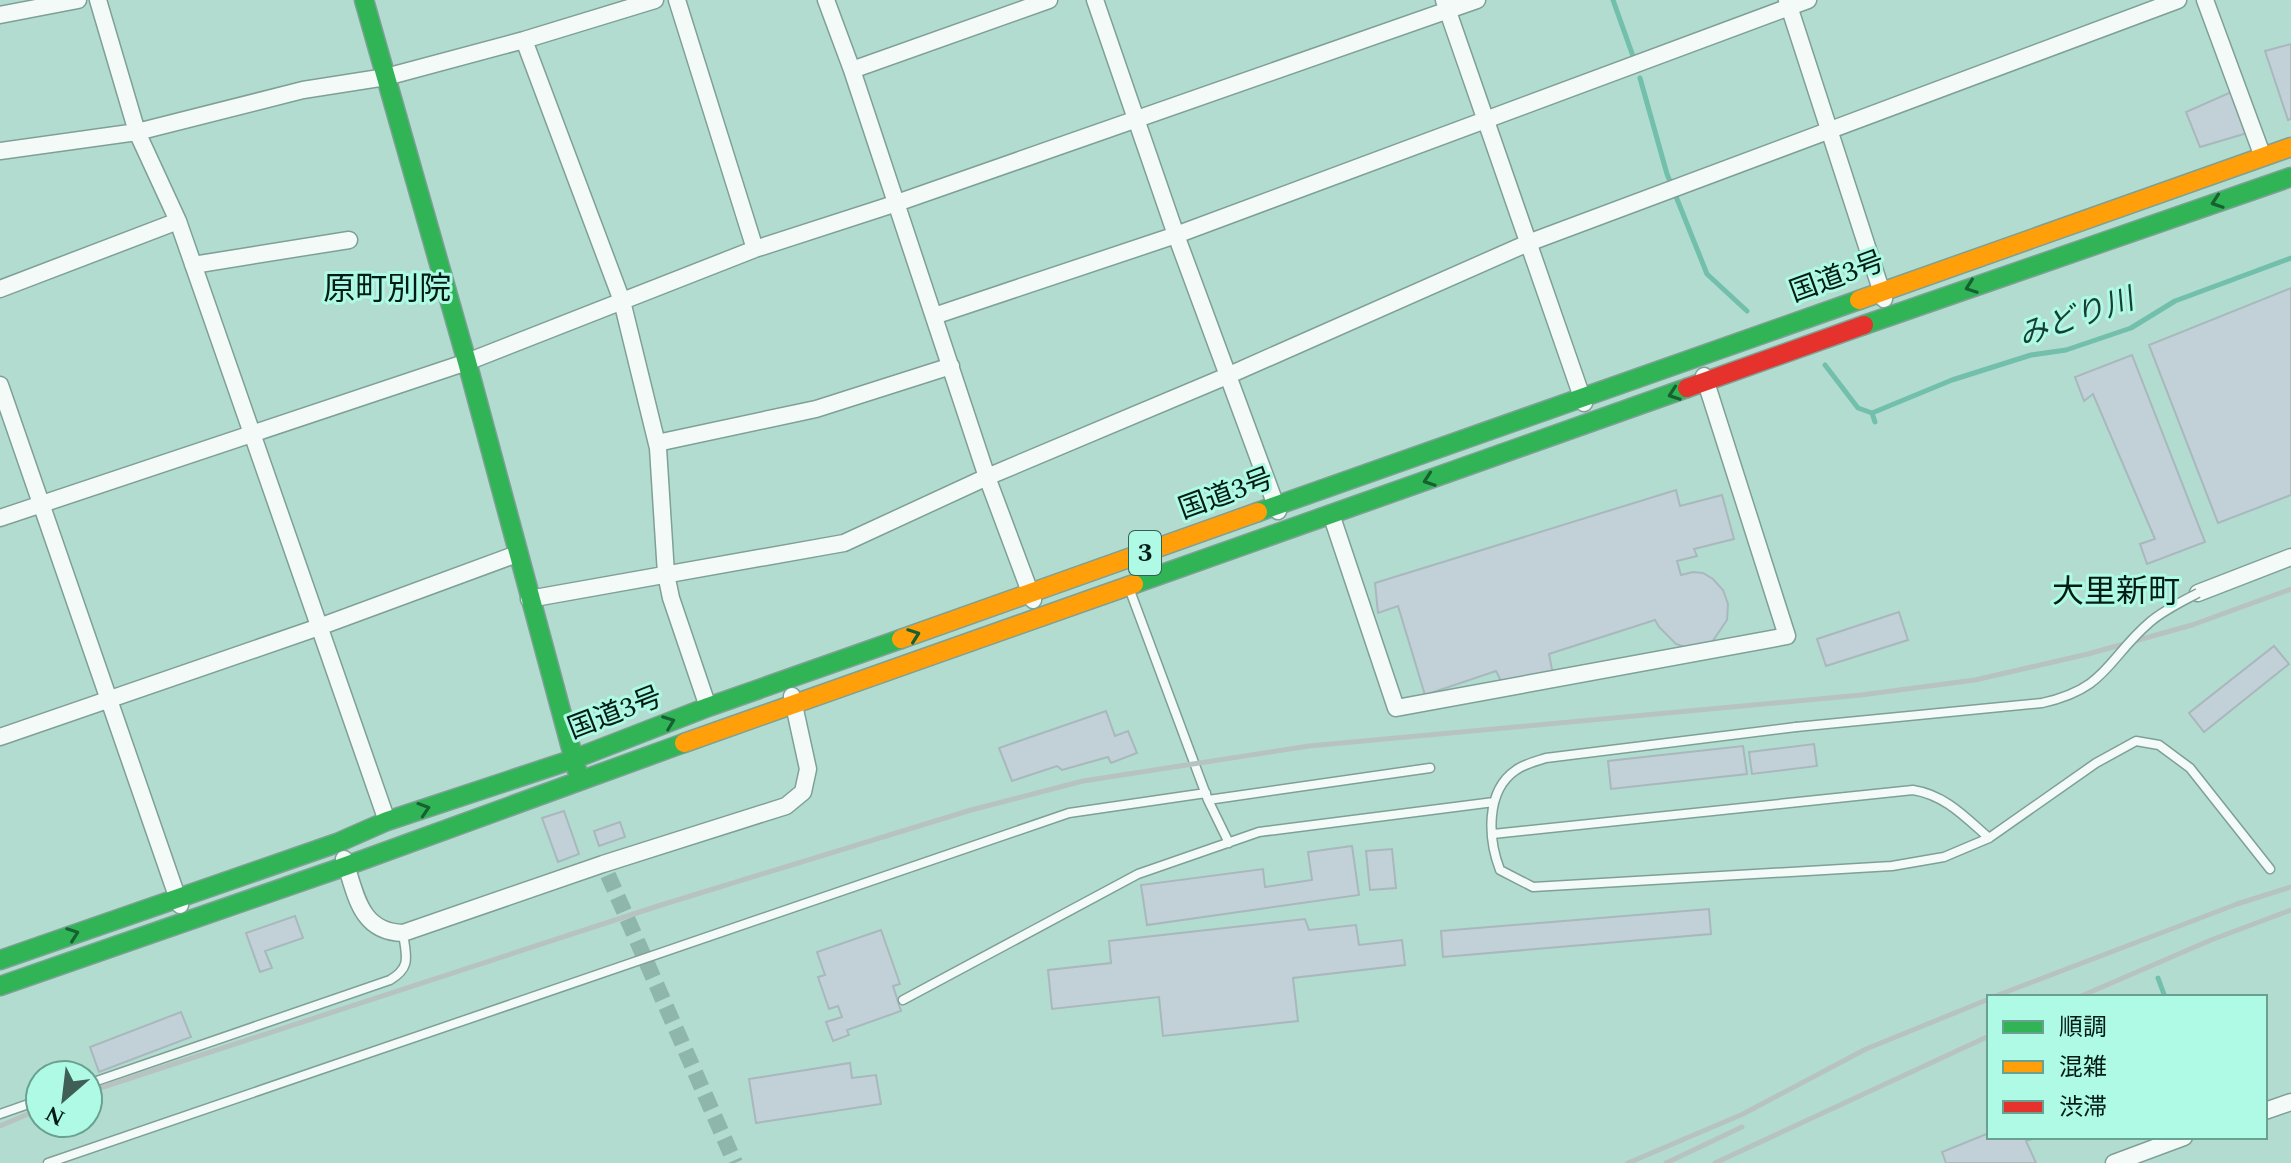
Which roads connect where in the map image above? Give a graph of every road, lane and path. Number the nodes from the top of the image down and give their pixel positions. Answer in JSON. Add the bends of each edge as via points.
{"nodes":[{"id":1,"x":78,"y":0,"type":"edge"},
{"id":2,"x":98,"y":0,"type":"edge"},
{"id":3,"x":364,"y":0,"type":"edge"},
{"id":4,"x":655,"y":0,"type":"edge"},
{"id":5,"x":677,"y":0,"type":"edge"},
{"id":6,"x":826,"y":0,"type":"edge"},
{"id":7,"x":1049,"y":0,"type":"edge"},
{"id":8,"x":1095,"y":0,"type":"edge"},
{"id":9,"x":1477,"y":0,"type":"edge"},
{"id":10,"x":1808,"y":0,"type":"edge"},
{"id":11,"x":2178,"y":0,"type":"edge"},
{"id":12,"x":2205,"y":0,"type":"edge"},
{"id":13,"x":1789,"y":3,"type":"edge"},
{"id":14,"x":1446,"y":6,"type":"edge"},
{"id":15,"x":0,"y":15,"type":"edge"},
{"id":16,"x":524,"y":40,"type":"junction"},
{"id":17,"x":852,"y":70,"type":"junction"},
{"id":18,"x":386,"y":77,"type":"junction"},
{"id":19,"x":1136,"y":119,"type":"junction"},
{"id":20,"x":1483,"y":120,"type":"junction"},
{"id":21,"x":137,"y":132,"type":"junction"},
{"id":22,"x":1830,"y":132,"type":"junction"},
{"id":23,"x":2291,"y":147,"type":"edge"},
{"id":24,"x":0,"y":151,"type":"edge"},
{"id":25,"x":2263,"y":157,"type":"junction"},
{"id":26,"x":2291,"y":177,"type":"edge"},
{"id":27,"x":894,"y":204,"type":"junction"},
{"id":28,"x":178,"y":221,"type":"junction"},
{"id":29,"x":1176,"y":235,"type":"junction"},
{"id":30,"x":349,"y":240,"type":"dead end"},
{"id":31,"x":1528,"y":243,"type":"junction"},
{"id":32,"x":755,"y":249,"type":"junction"},
{"id":33,"x":193,"y":265,"type":"junction"},
{"id":34,"x":0,"y":289,"type":"edge"},
{"id":35,"x":1881,"y":291,"type":"junction"},
{"id":36,"x":622,"y":301,"type":"junction"},
{"id":37,"x":934,"y":316,"type":"junction"},
{"id":38,"x":1891,"y":316,"type":"junction"},
{"id":39,"x":1699,"y":357,"type":"junction"},
{"id":40,"x":467,"y":362,"type":"junction"},
{"id":41,"x":951,"y":366,"type":"junction"},
{"id":42,"x":1227,"y":376,"type":"junction"},
{"id":43,"x":1706,"y":382,"type":"junction"},
{"id":44,"x":0,"y":385,"type":"edge"},
{"id":45,"x":1582,"y":397,"type":"junction"},
{"id":46,"x":1591,"y":423,"type":"junction"},
{"id":47,"x":250,"y":433,"type":"junction"},
{"id":48,"x":657,"y":443,"type":"junction"},
{"id":49,"x":987,"y":477,"type":"junction"},
{"id":50,"x":42,"y":502,"type":"junction"},
{"id":51,"x":1276,"y":506,"type":"junction"},
{"id":52,"x":1331,"y":514,"type":"junction"},
{"id":53,"x":0,"y":518,"type":"edge"},
{"id":54,"x":1285,"y":531,"type":"junction"},
{"id":55,"x":517,"y":554,"type":"junction"},
{"id":56,"x":2291,"y":557,"type":"edge"},
{"id":57,"x":666,"y":574,"type":"junction"},
{"id":58,"x":1129,"y":587,"type":"junction"},
{"id":59,"x":1031,"y":593,"type":"junction"},
{"id":60,"x":2198,"y":593,"type":"joint"},
{"id":61,"x":529,"y":599,"type":"junction"},
{"id":62,"x":1040,"y":619,"type":"junction"},
{"id":63,"x":319,"y":627,"type":"junction"},
{"id":64,"x":786,"y":680,"type":"junction"},
{"id":65,"x":107,"y":699,"type":"junction"},
{"id":66,"x":795,"y":705,"type":"junction"},
{"id":67,"x":708,"y":707,"type":"junction"},
{"id":68,"x":0,"y":737,"type":"edge"},
{"id":69,"x":574,"y":759,"type":"junction"},
{"id":70,"x":1430,"y":768,"type":"dead end"},
{"id":71,"x":579,"y":780,"type":"junction"},
{"id":72,"x":1207,"y":796,"type":"junction"},
{"id":73,"x":1494,"y":802,"type":"junction"},
{"id":74,"x":387,"y":821,"type":"junction"},
{"id":75,"x":1493,"y":834,"type":"junction"},
{"id":76,"x":1989,"y":838,"type":"junction"},
{"id":77,"x":337,"y":843,"type":"junction"},
{"id":78,"x":1229,"y":843,"type":"junction"},
{"id":79,"x":346,"y":866,"type":"junction"},
{"id":80,"x":2270,"y":869,"type":"dead end"},
{"id":81,"x":177,"y":896,"type":"junction"},
{"id":82,"x":186,"y":922,"type":"junction"},
{"id":83,"x":403,"y":933,"type":"junction"},
{"id":84,"x":0,"y":960,"type":"edge"},
{"id":85,"x":0,"y":986,"type":"edge"},
{"id":86,"x":903,"y":1000,"type":"dead end"},
{"id":87,"x":104,"y":1078,"type":"edge"},
{"id":88,"x":2291,"y":1102,"type":"edge"},
{"id":89,"x":24,"y":1106,"type":"edge"},
{"id":90,"x":2267,"y":1110,"type":"edge"},
{"id":91,"x":0,"y":1114,"type":"edge"},
{"id":92,"x":2179,"y":1139,"type":"edge"},
{"id":93,"x":48,"y":1163,"type":"edge"},
{"id":94,"x":2114,"y":1163,"type":"edge"}],
"edges":[{"from":1,"to":15,"type":"street"},
{"from":2,"to":21,"type":"street"},
{"from":3,"to":18,"type":"main road"},
{"from":4,"to":16,"type":"street"},
{"from":5,"to":32,"type":"street"},
{"from":6,"to":17,"type":"street"},
{"from":7,"to":17,"type":"street"},
{"from":8,"to":19,"type":"street"},
{"from":9,"to":14,"type":"street"},
{"from":10,"to":13,"type":"street"},
{"from":11,"to":22,"type":"street"},
{"from":12,"to":25,"type":"street"},
{"from":13,"to":20,"type":"street"},
{"from":13,"to":22,"type":"street"},
{"from":14,"to":19,"type":"street"},
{"from":14,"to":20,"type":"street"},
{"from":16,"to":18,"type":"street"},
{"from":16,"to":36,"type":"street"},
{"from":17,"to":27,"type":"street"},
{"from":18,"to":21,"type":"street","via":[[303,90]]},
{"from":18,"to":40,"type":"main road"},
{"from":19,"to":27,"type":"street"},
{"from":19,"to":29,"type":"street"},
{"from":20,"to":29,"type":"street"},
{"from":20,"to":31,"type":"street"},
{"from":21,"to":24,"type":"street"},
{"from":21,"to":28,"type":"street"},
{"from":22,"to":31,"type":"street"},
{"from":22,"to":35,"type":"street"},
{"from":23,"to":25,"type":"main road","name":"国道3号","number":"3"},
{"from":25,"to":35,"type":"main road","name":"国道3号","number":"3"},
{"from":26,"to":38,"type":"main road","name":"国道3号","number":"3","one_way":true},
{"from":27,"to":32,"type":"street"},
{"from":27,"to":37,"type":"street"},
{"from":28,"to":33,"type":"street"},
{"from":28,"to":34,"type":"street"},
{"from":29,"to":37,"type":"street"},
{"from":29,"to":42,"type":"street"},
{"from":30,"to":33,"type":"street"},
{"from":31,"to":42,"type":"street"},
{"from":31,"to":45,"type":"street"},
{"from":32,"to":36,"type":"street"},
{"from":33,"to":47,"type":"street"},
{"from":35,"to":38,"type":"street"},
{"from":35,"to":39,"type":"main road","name":"国道3号","number":"3"},
{"from":36,"to":40,"type":"street"},
{"from":36,"to":48,"type":"street"},
{"from":37,"to":41,"type":"street"},
{"from":38,"to":43,"type":"main road","name":"国道3号","number":"3"},
{"from":39,"to":43,"type":"street"},
{"from":39,"to":45,"type":"main road","name":"国道3号","number":"3"},
{"from":40,"to":47,"type":"street"},
{"from":40,"to":55,"type":"main road"},
{"from":41,"to":48,"type":"street","via":[[816,409]]},
{"from":41,"to":49,"type":"street"},
{"from":42,"to":49,"type":"street"},
{"from":42,"to":51,"type":"street"},
{"from":43,"to":46,"type":"main road","name":"国道3号","number":"3","one_way":true},
{"from":43,"to":52,"type":"street","via":[[1787,636],[1396,708]]},
{"from":44,"to":50,"type":"street"},
{"from":45,"to":46,"type":"street"},
{"from":45,"to":51,"type":"main road","name":"国道3号","number":"3"},
{"from":46,"to":52,"type":"main road","name":"国道3号","number":"3","one_way":true},
{"from":47,"to":50,"type":"street"},
{"from":47,"to":63,"type":"street"},
{"from":48,"to":57,"type":"street"},
{"from":49,"to":57,"type":"street","via":[[844,543]]},
{"from":49,"to":59,"type":"street"},
{"from":50,"to":53,"type":"street"},
{"from":50,"to":65,"type":"street"},
{"from":51,"to":54,"type":"street"},
{"from":51,"to":59,"type":"main road","name":"国道3号","number":"3"},
{"from":52,"to":54,"type":"main road","name":"国道3号","number":"3"},
{"from":54,"to":58,"type":"main road","name":"国道3号","number":"3"},
{"from":55,"to":61,"type":"main road"},
{"from":55,"to":63,"type":"street"},
{"from":56,"to":60,"type":"street"},
{"from":57,"to":61,"type":"street"},
{"from":57,"to":67,"type":"street"},
{"from":58,"to":62,"type":"main road","name":"国道3号","number":"3"},
{"from":58,"to":72,"type":"lane"},
{"from":59,"to":62,"type":"street"},
{"from":64,"to":59,"type":"main road","name":"国道3号","number":"3","one_way":true},
{"from":60,"to":73,"type":"lane","bridge":true,"via":[[2167,609],[2110,669],[2064,698],[1546,758],[1516,769]]},
{"from":61,"to":69,"type":"main road"},
{"from":62,"to":66,"type":"main road","name":"国道3号","number":"3"},
{"from":63,"to":65,"type":"street"},
{"from":63,"to":74,"type":"street"},
{"from":64,"to":66,"type":"street"},
{"from":64,"to":67,"type":"main road","name":"国道3号","number":"3"},
{"from":65,"to":68,"type":"street"},
{"from":65,"to":81,"type":"street"},
{"from":66,"to":71,"type":"main road","name":"国道3号","number":"3"},
{"from":66,"to":83,"type":"street","via":[[808,769],[803,792],[786,806]]},
{"from":69,"to":67,"type":"main road","name":"国道3号","number":"3","one_way":true},
{"from":69,"to":71,"type":"main road"},
{"from":74,"to":69,"type":"main road","name":"国道3号","number":"3","one_way":true},
{"from":70,"to":72,"type":"lane"},
{"from":71,"to":79,"type":"main road","name":"国道3号","number":"3"},
{"from":72,"to":78,"type":"lane"},
{"from":72,"to":93,"type":"lane","via":[[1069,813]]},
{"from":73,"to":75,"type":"lane"},
{"from":73,"to":78,"type":"lane","via":[[1259,832]]},
{"from":74,"to":77,"type":"main road","name":"国道3号","number":"3"},
{"from":75,"to":76,"type":"lane","via":[[1913,790],[1946,800]]},
{"from":75,"to":76,"type":"lane","via":[[1500,870],[1533,887],[1892,866],[1944,857]]},
{"from":76,"to":80,"type":"lane","via":[[2136,741],[2159,745],[2190,768]]},
{"from":77,"to":79,"type":"street"},
{"from":77,"to":81,"type":"main road","name":"国道3号","number":"3"},
{"from":78,"to":86,"type":"lane","via":[[1138,874]]},
{"from":79,"to":82,"type":"main road","name":"国道3号","number":"3"},
{"from":79,"to":83,"type":"street","via":[[365,917],[382,931]]},
{"from":81,"to":82,"type":"street"},
{"from":84,"to":81,"type":"main road","name":"国道3号","number":"3","one_way":true},
{"from":82,"to":85,"type":"main road","name":"国道3号","number":"3"},
{"from":83,"to":87,"type":"lane","via":[[407,961],[402,973],[390,980]]},
{"from":88,"to":90,"type":"street"},
{"from":89,"to":91,"type":"lane"},
{"from":92,"to":94,"type":"street"}]}
